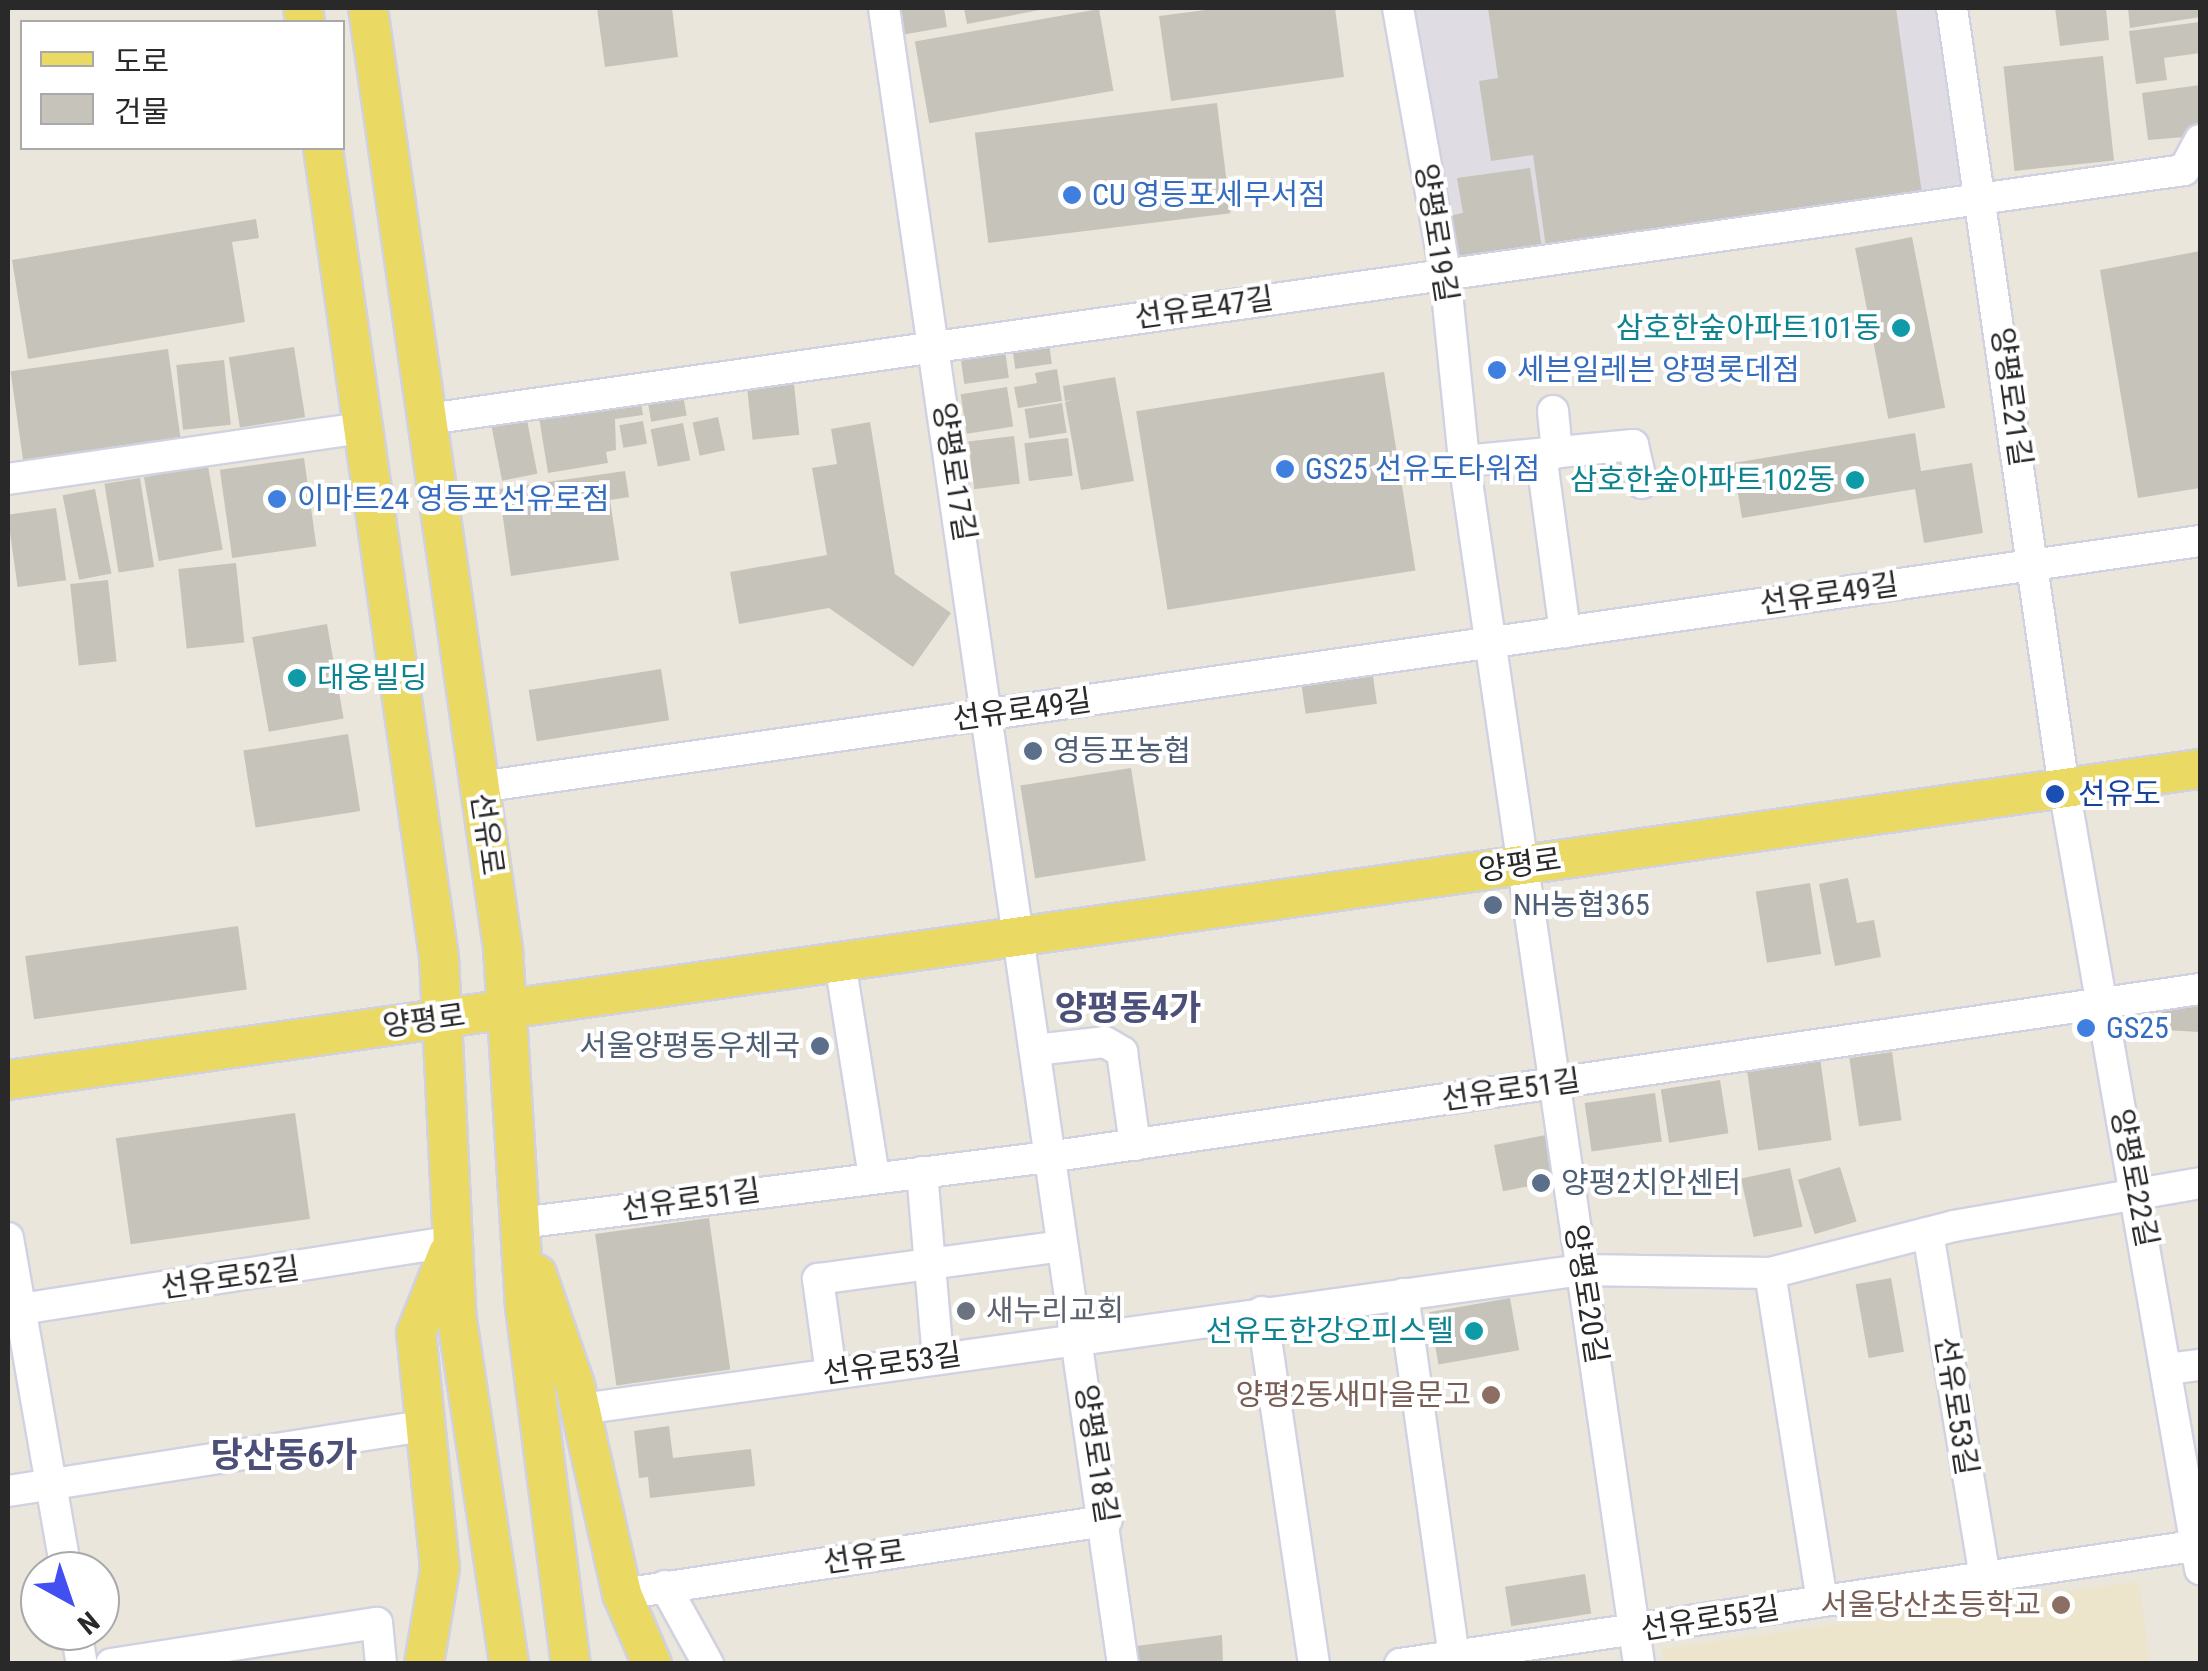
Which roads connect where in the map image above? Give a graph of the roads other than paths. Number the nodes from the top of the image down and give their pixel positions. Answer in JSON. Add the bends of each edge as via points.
{"nodes":[{"id":1,"x":368,"y":8,"type":"edge"},
{"id":2,"x":884,"y":8,"type":"edge"},
{"id":3,"x":1398,"y":8,"type":"edge"},
{"id":4,"x":1952,"y":8,"type":"edge"},
{"id":5,"x":2200,"y":140,"type":"edge"},
{"id":6,"x":323,"y":150,"type":"edge"},
{"id":7,"x":1982,"y":199,"type":"junction"},
{"id":8,"x":1445,"y":273,"type":"junction"},
{"id":9,"x":936,"y":347,"type":"junction"},
{"id":10,"x":1554,"y":411,"type":"dead end"},
{"id":11,"x":428,"y":419,"type":"junction"},
{"id":12,"x":363,"y":428,"type":"junction"},
{"id":13,"x":1549,"y":454,"type":"junction"},
{"id":14,"x":1464,"y":461,"type":"junction"},
{"id":15,"x":8,"y":479,"type":"edge"},
{"id":16,"x":1642,"y":483,"type":"dead end"},
{"id":17,"x":2200,"y":541,"type":"edge"},
{"id":18,"x":2034,"y":565,"type":"junction"},
{"id":19,"x":1565,"y":632,"type":"junction"},
{"id":20,"x":1492,"y":643,"type":"junction"},
{"id":21,"x":991,"y":714,"type":"junction"},
{"id":22,"x":2200,"y":768,"type":"edge"},
{"id":23,"x":480,"y":787,"type":"junction"},
{"id":24,"x":2064,"y":788,"type":"junction"},
{"id":25,"x":1526,"y":864,"type":"junction"},
{"id":26,"x":1022,"y":936,"type":"junction"},
{"id":27,"x":840,"y":962,"type":"junction"},
{"id":28,"x":2200,"y":989,"type":"edge"},
{"id":29,"x":2100,"y":1003,"type":"junction"},
{"id":30,"x":507,"y":1010,"type":"junction"},
{"id":31,"x":440,"y":1019,"type":"junction"},
{"id":32,"x":1035,"y":1050,"type":"junction"},
{"id":33,"x":8,"y":1080,"type":"edge"},
{"id":34,"x":1556,"y":1084,"type":"junction"},
{"id":35,"x":1134,"y":1145,"type":"junction"},
{"id":36,"x":1048,"y":1157,"type":"junction"},
{"id":37,"x":922,"y":1172,"type":"junction"},
{"id":38,"x":874,"y":1178,"type":"junction"},
{"id":39,"x":2200,"y":1183,"type":"edge"},
{"id":40,"x":2138,"y":1192,"type":"junction"},
{"id":41,"x":520,"y":1223,"type":"junction"},
{"id":42,"x":1928,"y":1234,"type":"junction"},
{"id":43,"x":8,"y":1238,"type":"edge"},
{"id":44,"x":453,"y":1241,"type":"junction"},
{"id":45,"x":1062,"y":1246,"type":"junction"},
{"id":46,"x":929,"y":1264,"type":"junction"},
{"id":47,"x":1582,"y":1270,"type":"junction"},
{"id":48,"x":1770,"y":1273,"type":"junction"},
{"id":49,"x":1403,"y":1294,"type":"junction"},
{"id":50,"x":14,"y":1310,"type":"edge"},
{"id":51,"x":1262,"y":1312,"type":"junction"},
{"id":52,"x":1077,"y":1336,"type":"junction"},
{"id":53,"x":938,"y":1357,"type":"junction"},
{"id":54,"x":2200,"y":1364,"type":"edge"},
{"id":55,"x":2166,"y":1370,"type":"junction"},
{"id":56,"x":831,"y":1372,"type":"junction"},
{"id":57,"x":581,"y":1409,"type":"junction"},
{"id":58,"x":426,"y":1426,"type":"junction"},
{"id":59,"x":51,"y":1485,"type":"junction"},
{"id":60,"x":8,"y":1490,"type":"edge"},
{"id":61,"x":1107,"y":1521,"type":"junction"},
{"id":62,"x":63,"y":1551,"type":"edge"},
{"id":63,"x":2200,"y":1553,"type":"edge"},
{"id":64,"x":1985,"y":1578,"type":"junction"},
{"id":65,"x":665,"y":1586,"type":"junction"},
{"id":66,"x":622,"y":1594,"type":"junction"},
{"id":67,"x":1822,"y":1602,"type":"junction"},
{"id":68,"x":1639,"y":1630,"type":"junction"},
{"id":69,"x":1454,"y":1656,"type":"junction"},
{"id":70,"x":111,"y":1664,"type":"edge"},
{"id":71,"x":380,"y":1664,"type":"edge"},
{"id":72,"x":424,"y":1664,"type":"edge"},
{"id":73,"x":508,"y":1664,"type":"edge"},
{"id":74,"x":571,"y":1664,"type":"edge"},
{"id":75,"x":652,"y":1664,"type":"edge"},
{"id":76,"x":708,"y":1664,"type":"edge"},
{"id":77,"x":1124,"y":1664,"type":"edge"},
{"id":78,"x":1314,"y":1664,"type":"edge"},
{"id":79,"x":1400,"y":1664,"type":"edge"},
{"id":80,"x":1639,"y":1664,"type":"edge"}],
"edges":[{"from":1,"to":11,"type":"main road","name":"선유로"},
{"from":2,"to":9,"type":"street","name":"양평로17길"},
{"from":3,"to":8,"type":"street","name":"양평로19길"},
{"from":4,"to":7,"type":"street","name":"양평로21길"},
{"from":5,"to":7,"type":"street","name":"선유로47길","via":[[2184,170]]},
{"from":6,"to":12,"type":"main road"},
{"from":7,"to":8,"type":"street","name":"선유로47길"},
{"from":7,"to":18,"type":"street","name":"양평로21길"},
{"from":8,"to":9,"type":"street","name":"선유로47길"},
{"from":8,"to":14,"type":"street","name":"양평로19길"},
{"from":9,"to":11,"type":"street","name":"선유로47길"},
{"from":9,"to":21,"type":"street","name":"양평로17길"},
{"from":10,"to":13,"type":"street"},
{"from":11,"to":23,"type":"main road","name":"선유로"},
{"from":12,"to":15,"type":"street"},
{"from":12,"to":31,"type":"main road","via":[[438,957]]},
{"from":13,"to":14,"type":"street"},
{"from":13,"to":16,"type":"street","via":[[1633,445]]},
{"from":13,"to":19,"type":"street"},
{"from":14,"to":20,"type":"street","name":"양평로19길"},
{"from":17,"to":18,"type":"street","name":"선유로49길"},
{"from":18,"to":19,"type":"street","name":"선유로49길"},
{"from":18,"to":24,"type":"street","name":"양평로21길"},
{"from":19,"to":20,"type":"street","name":"선유로49길"},
{"from":20,"to":21,"type":"street","name":"선유로49길"},
{"from":20,"to":25,"type":"street","name":"양평로19길"},
{"from":21,"to":23,"type":"street","name":"선유로49길"},
{"from":21,"to":26,"type":"street","name":"양평로17길"},
{"from":22,"to":24,"type":"main road","name":"양평로"},
{"from":23,"to":30,"type":"main road","name":"선유로"},
{"from":24,"to":25,"type":"main road","name":"양평로"},
{"from":24,"to":29,"type":"street","name":"양평로22길"},
{"from":25,"to":26,"type":"main road","name":"양평로"},
{"from":25,"to":34,"type":"street","name":"양평로20길"},
{"from":26,"to":27,"type":"main road","name":"양평로"},
{"from":26,"to":32,"type":"street","name":"양평로18길"},
{"from":27,"to":30,"type":"main road","name":"양평로"},
{"from":27,"to":38,"type":"street"},
{"from":28,"to":29,"type":"street","name":"선유로51길"},
{"from":29,"to":34,"type":"street","name":"선유로51길"},
{"from":29,"to":40,"type":"street","name":"양평로22길"},
{"from":30,"to":31,"type":"main road","name":"양평로"},
{"from":30,"to":41,"type":"main road","name":"선유로"},
{"from":31,"to":33,"type":"main road","name":"양평로"},
{"from":31,"to":44,"type":"main road"},
{"from":32,"to":35,"type":"street","via":[[1106,1042],[1122,1052]]},
{"from":32,"to":36,"type":"street","name":"양평로18길"},
{"from":34,"to":35,"type":"street","name":"선유로51길"},
{"from":34,"to":47,"type":"street","name":"양평로20길"},
{"from":35,"to":36,"type":"street","name":"선유로51길"},
{"from":36,"to":37,"type":"street","name":"선유로51길"},
{"from":36,"to":45,"type":"street","name":"양평로18길"},
{"from":37,"to":38,"type":"street","name":"선유로51길"},
{"from":37,"to":46,"type":"street"},
{"from":38,"to":41,"type":"street","name":"선유로51길"},
{"from":39,"to":40,"type":"street","name":"선유로53길"},
{"from":40,"to":42,"type":"street","name":"선유로53길"},
{"from":40,"to":55,"type":"street","name":"양평로22길"},
{"from":41,"to":57,"type":"main road"},
{"from":41,"to":74,"type":"main road","name":"선유로"},
{"from":42,"to":48,"type":"street","name":"선유로53길"},
{"from":42,"to":64,"type":"street","name":"선유로53길"},
{"from":43,"to":50,"type":"street"},
{"from":44,"to":50,"type":"street","name":"선유로52길"},
{"from":44,"to":58,"type":"main road","via":[[416,1333]]},
{"from":44,"to":73,"type":"main road","via":[[457,1318]]},
{"from":45,"to":46,"type":"street"},
{"from":45,"to":52,"type":"street","name":"양평로18길"},
{"from":46,"to":53,"type":"street"},
{"from":46,"to":56,"type":"street","via":[[818,1279]]},
{"from":47,"to":48,"type":"street","name":"선유로53길"},
{"from":47,"to":49,"type":"street","name":"선유로53길"},
{"from":47,"to":68,"type":"street","name":"양평로20길"},
{"from":48,"to":67,"type":"street"},
{"from":49,"to":51,"type":"street","name":"선유로53길"},
{"from":49,"to":69,"type":"street"},
{"from":50,"to":59,"type":"street"},
{"from":51,"to":52,"type":"street","name":"선유로53길"},
{"from":51,"to":78,"type":"street"},
{"from":52,"to":53,"type":"street","name":"선유로53길"},
{"from":52,"to":61,"type":"street","name":"양평로18길"},
{"from":53,"to":56,"type":"street","name":"선유로53길"},
{"from":54,"to":55,"type":"street"},
{"from":55,"to":63,"type":"street","name":"양평로22길"},
{"from":56,"to":57,"type":"street","name":"선유로53길"},
{"from":57,"to":66,"type":"main road"},
{"from":58,"to":59,"type":"street"},
{"from":58,"to":72,"type":"main road","via":[[440,1568]]},
{"from":59,"to":60,"type":"street"},
{"from":59,"to":62,"type":"street"},
{"from":61,"to":65,"type":"street","name":"선유로"},
{"from":61,"to":77,"type":"street","name":"양평로18길"},
{"from":63,"to":64,"type":"street","name":"선유로55길"},
{"from":64,"to":67,"type":"street","name":"선유로55길"},
{"from":65,"to":66,"type":"street","name":"선유로"},
{"from":65,"to":76,"type":"street"},
{"from":66,"to":75,"type":"main road"},
{"from":67,"to":68,"type":"street","name":"선유로55길"},
{"from":68,"to":69,"type":"street","name":"선유로55길"},
{"from":68,"to":80,"type":"street","name":"양평로20길"},
{"from":69,"to":79,"type":"street","name":"선유로55길"},
{"from":70,"to":71,"type":"street","via":[[377,1623]]}]}
